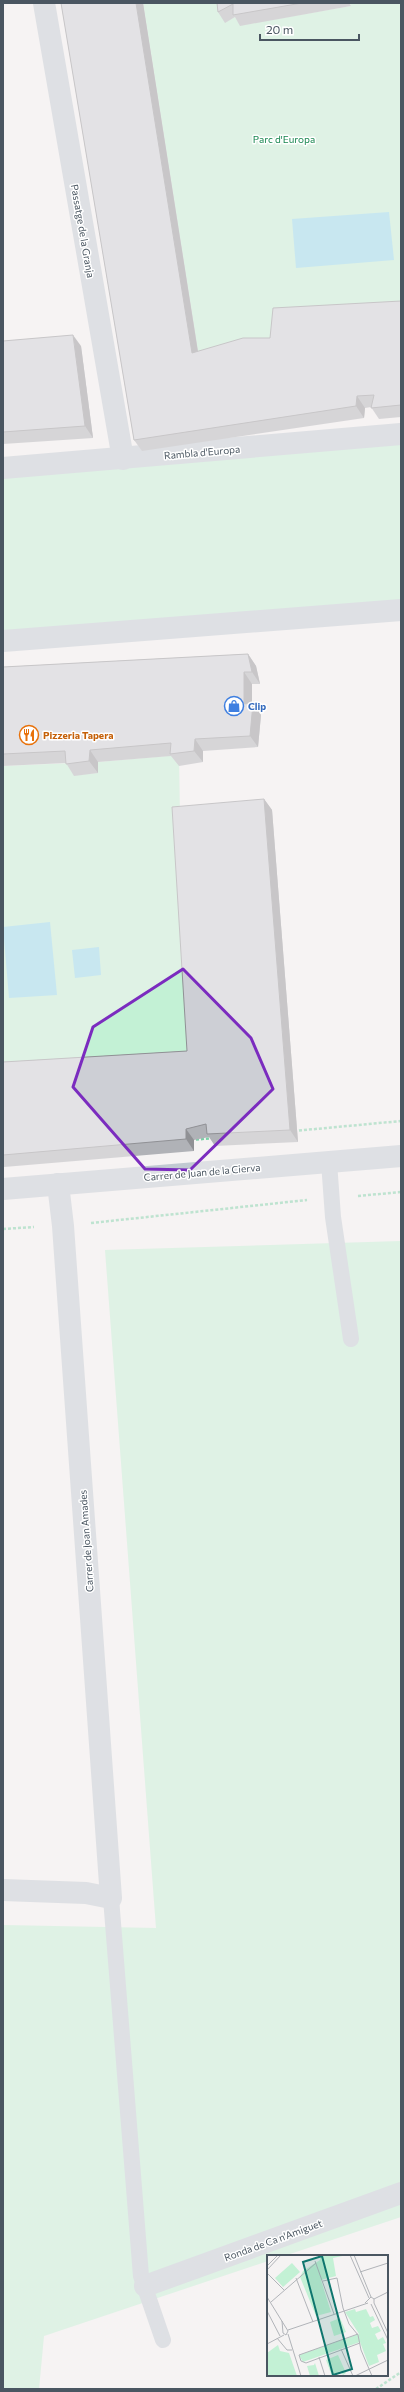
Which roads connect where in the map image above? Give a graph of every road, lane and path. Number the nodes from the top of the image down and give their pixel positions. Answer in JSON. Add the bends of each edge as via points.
{"nodes":[{"id":1,"x":44,"y":3,"type":"edge"},
{"id":2,"x":401,"y":434,"type":"edge"},
{"id":3,"x":123,"y":459,"type":"junction"},
{"id":4,"x":3,"y":468,"type":"edge"},
{"id":5,"x":401,"y":610,"type":"edge"},
{"id":6,"x":3,"y":641,"type":"edge"},
{"id":7,"x":401,"y":1121,"type":"edge"},
{"id":8,"x":290,"y":1131,"type":"edge"},
{"id":9,"x":218,"y":1138,"type":"edge"},
{"id":10,"x":186,"y":1141,"type":"edge"},
{"id":11,"x":401,"y":1156,"type":"edge"},
{"id":12,"x":329,"y":1162,"type":"junction"},
{"id":13,"x":58,"y":1184,"type":"junction"},
{"id":14,"x":3,"y":1189,"type":"edge"},
{"id":15,"x":401,"y":1192,"type":"edge"},
{"id":16,"x":332,"y":1198,"type":"junction"},
{"id":17,"x":63,"y":1226,"type":"junction"},
{"id":18,"x":3,"y":1228,"type":"edge"},
{"id":19,"x":351,"y":1339,"type":"dead end"},
{"id":20,"x":3,"y":1890,"type":"edge"},
{"id":21,"x":111,"y":1898,"type":"junction"},
{"id":22,"x":401,"y":2194,"type":"edge"},
{"id":23,"x":145,"y":2286,"type":"junction"},
{"id":24,"x":163,"y":2340,"type":"dead end"},
{"id":25,"x":401,"y":2372,"type":"edge"},
{"id":26,"x":376,"y":2389,"type":"edge"}],
"edges":[{"from":1,"to":3,"type":"street","name":"Passatge de la Granja"},
{"from":2,"to":3,"type":"street","name":"Rambla d'Europa"},
{"from":3,"to":4,"type":"street","name":"Rambla d'Europa"},
{"from":5,"to":6,"type":"street"},
{"from":7,"to":8,"type":"path"},
{"from":9,"to":10,"type":"path"},
{"from":11,"to":12,"type":"street","name":"Carrer de Juan de la Cierva"},
{"from":12,"to":13,"type":"street","name":"Carrer de Juan de la Cierva"},
{"from":12,"to":16,"type":"lane"},
{"from":13,"to":14,"type":"street","name":"Carrer de Juan de la Cierva"},
{"from":13,"to":17,"type":"street","name":"Carrer de Joan Amades"},
{"from":15,"to":16,"type":"path"},
{"from":16,"to":17,"type":"path"},
{"from":16,"to":19,"type":"lane"},
{"from":17,"to":18,"type":"path"},
{"from":17,"to":21,"type":"street","name":"Carrer de Joan Amades"},
{"from":20,"to":21,"type":"street","via":[[86,1893]]},
{"from":21,"to":23,"type":"lane","via":[[140,2268]]},
{"from":22,"to":23,"type":"street","name":"Ronda de Ca n'Amiguet"},
{"from":23,"to":24,"type":"lane"},
{"from":25,"to":26,"type":"path"}]}
